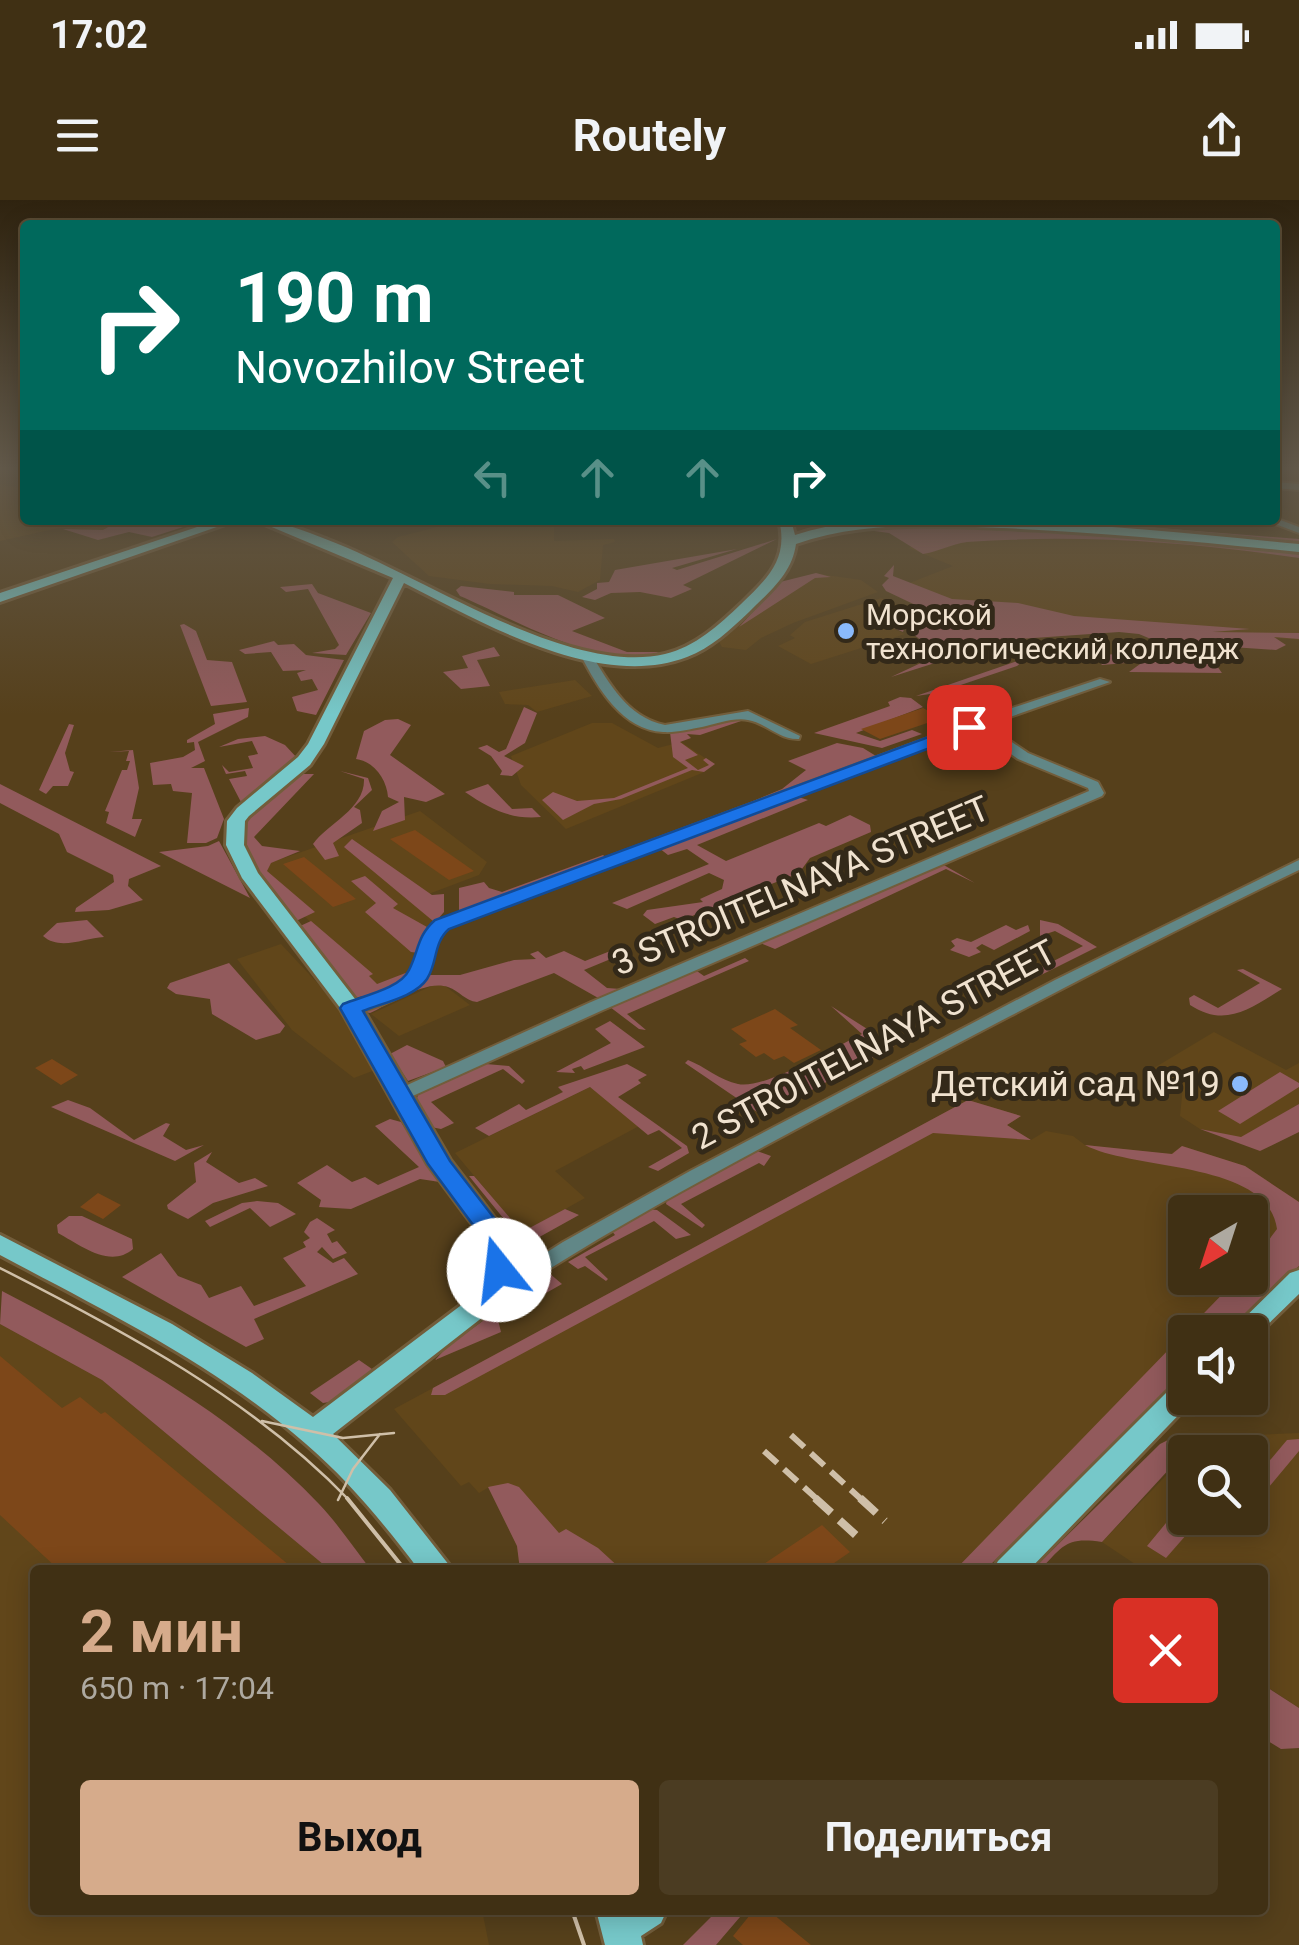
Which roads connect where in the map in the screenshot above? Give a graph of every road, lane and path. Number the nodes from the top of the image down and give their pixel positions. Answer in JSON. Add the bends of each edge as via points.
{"nodes":[{"id":1,"x":138,"y":551,"type":"edge"},
{"id":2,"x":338,"y":551,"type":"edge"},
{"id":3,"x":786,"y":551,"type":"edge"},
{"id":4,"x":400,"y":577,"type":"junction"},
{"id":5,"x":0,"y":598,"type":"edge"},
{"id":6,"x":587,"y":656,"type":"junction"},
{"id":7,"x":1104,"y":682,"type":"dead end"},
{"id":8,"x":977,"y":724,"type":"junction"},
{"id":9,"x":794,"y":736,"type":"dead end"},
{"id":10,"x":1299,"y":864,"type":"edge"},
{"id":11,"x":351,"y":1008,"type":"junction"},
{"id":12,"x":400,"y":1095,"type":"junction"},
{"id":13,"x":0,"y":1244,"type":"edge"},
{"id":14,"x":1299,"y":1279,"type":"edge"},
{"id":15,"x":488,"y":1298,"type":"junction"},
{"id":16,"x":1262,"y":1315,"type":"edge"},
{"id":17,"x":1168,"y":1408,"type":"edge"},
{"id":18,"x":312,"y":1433,"type":"junction"},
{"id":19,"x":433,"y":1565,"type":"edge"},
{"id":20,"x":1014,"y":1565,"type":"edge"}],
"edges":[{"from":1,"to":5,"type":"main road"},
{"from":2,"to":4,"type":"main road"},
{"from":3,"to":6,"type":"main road","via":[[786,566],[707,644],[656,661]]},
{"from":4,"to":6,"type":"main road"},
{"from":4,"to":11,"type":"main road","via":[[307,758],[236,821],[234,845],[254,882]]},
{"from":6,"to":9,"type":"street","via":[[610,698],[657,729],[744,715]]},
{"from":7,"to":8,"type":"street"},
{"from":8,"to":11,"type":"street","via":[[442,924],[429,936],[418,977]]},
{"from":8,"to":12,"type":"street","name":"3 STROITELNAYA STREET","via":[[1022,756],[1089,783],[1097,793]]},
{"from":10,"to":15,"type":"street","name":"2 STROITELNAYA STREET","via":[[636,1208]]},
{"from":11,"to":12,"type":"main road"},
{"from":12,"to":15,"type":"main road","via":[[440,1164],[495,1236],[501,1259]]},
{"from":13,"to":18,"type":"main road","via":[[223,1370]]},
{"from":14,"to":16,"type":"main road"},
{"from":15,"to":18,"type":"main road"},
{"from":17,"to":20,"type":"main road"},
{"from":18,"to":19,"type":"main road","via":[[368,1486]]}]}
